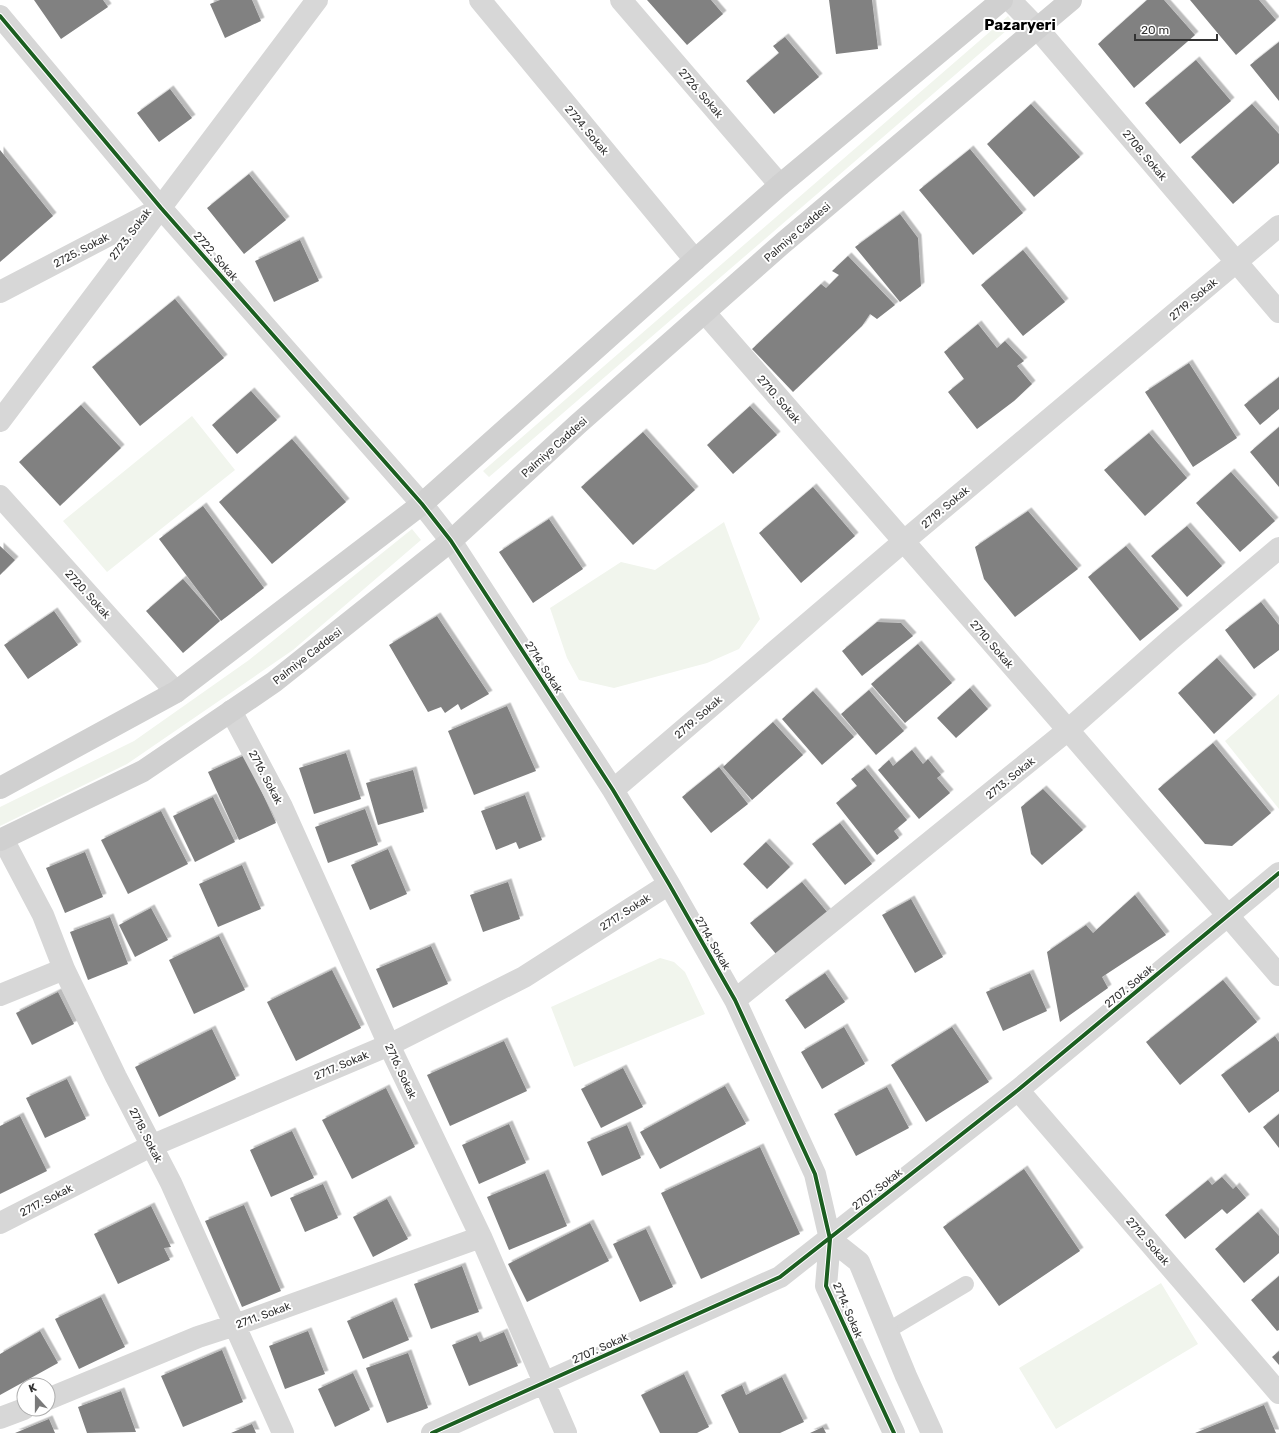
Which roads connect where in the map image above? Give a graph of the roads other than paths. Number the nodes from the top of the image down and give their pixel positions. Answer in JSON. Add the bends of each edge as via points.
{"nodes":[{"id":1,"x":317,"y":0,"type":"edge"},
{"id":2,"x":480,"y":0,"type":"edge"},
{"id":3,"x":621,"y":0,"type":"edge"},
{"id":4,"x":1002,"y":0,"type":"edge"},
{"id":5,"x":1010,"y":0,"type":"edge"},
{"id":6,"x":1071,"y":0,"type":"edge"},
{"id":7,"x":0,"y":16,"type":"edge"},
{"id":8,"x":1037,"y":28,"type":"junction"},
{"id":9,"x":780,"y":185,"type":"junction"},
{"id":10,"x":161,"y":208,"type":"junction"},
{"id":11,"x":1279,"y":226,"type":"edge"},
{"id":12,"x":695,"y":260,"type":"junction"},
{"id":13,"x":1236,"y":262,"type":"junction"},
{"id":14,"x":0,"y":292,"type":"edge"},
{"id":15,"x":1279,"y":312,"type":"edge"},
{"id":16,"x":705,"y":313,"type":"junction"},
{"id":17,"x":0,"y":421,"type":"edge"},
{"id":18,"x":0,"y":496,"type":"edge"},
{"id":19,"x":422,"y":504,"type":"junction"},
{"id":20,"x":451,"y":541,"type":"junction"},
{"id":21,"x":903,"y":542,"type":"junction"},
{"id":22,"x":1279,"y":548,"type":"edge"},
{"id":23,"x":176,"y":692,"type":"junction"},
{"id":24,"x":231,"y":711,"type":"junction"},
{"id":25,"x":1068,"y":730,"type":"junction"},
{"id":26,"x":0,"y":788,"type":"edge"},
{"id":27,"x":613,"y":790,"type":"junction"},
{"id":28,"x":1,"y":840,"type":"edge"},
{"id":29,"x":1279,"y":873,"type":"edge"},
{"id":30,"x":669,"y":884,"type":"junction"},
{"id":31,"x":1228,"y":916,"type":"junction"},
{"id":32,"x":64,"y":969,"type":"junction"},
{"id":33,"x":1279,"y":975,"type":"edge"},
{"id":34,"x":0,"y":995,"type":"edge"},
{"id":35,"x":735,"y":1000,"type":"junction"},
{"id":36,"x":389,"y":1045,"type":"junction"},
{"id":37,"x":1018,"y":1090,"type":"junction"},
{"id":38,"x":152,"y":1146,"type":"junction"},
{"id":39,"x":0,"y":1223,"type":"edge"},
{"id":40,"x":481,"y":1237,"type":"junction"},
{"id":41,"x":830,"y":1239,"type":"junction"},
{"id":42,"x":966,"y":1284,"type":"dead end"},
{"id":43,"x":235,"y":1325,"type":"junction"},
{"id":44,"x":887,"y":1331,"type":"junction"},
{"id":45,"x":544,"y":1383,"type":"junction"},
{"id":46,"x":1279,"y":1393,"type":"edge"},
{"id":47,"x":56,"y":1396,"type":"edge"},
{"id":48,"x":16,"y":1412,"type":"edge"},
{"id":49,"x":0,"y":1418,"type":"edge"},
{"id":50,"x":283,"y":1433,"type":"edge"},
{"id":51,"x":432,"y":1433,"type":"edge"},
{"id":52,"x":566,"y":1433,"type":"edge"},
{"id":53,"x":894,"y":1433,"type":"edge"},
{"id":54,"x":932,"y":1433,"type":"edge"}],
"edges":[{"from":1,"to":10,"type":"street","name":"2723. Sokak"},
{"from":2,"to":12,"type":"street","name":"2724. Sokak"},
{"from":3,"to":9,"type":"street","name":"2726. Sokak"},
{"from":4,"to":9,"type":"main road"},
{"from":5,"to":8,"type":"street","name":"2708. Sokak"},
{"from":6,"to":8,"type":"main road","name":"Palmiye Caddesi"},
{"from":7,"to":10,"type":"street","name":"2722. Sokak"},
{"from":8,"to":13,"type":"street","name":"2708. Sokak"},
{"from":8,"to":16,"type":"main road","name":"Palmiye Caddesi","via":[[783,243]]},
{"from":9,"to":12,"type":"main road"},
{"from":10,"to":14,"type":"street","name":"2725. Sokak"},
{"from":10,"to":17,"type":"street","name":"2723. Sokak"},
{"from":10,"to":19,"type":"street","name":"2722. Sokak"},
{"from":11,"to":13,"type":"street","name":"2719. Sokak"},
{"from":12,"to":19,"type":"main road"},
{"from":13,"to":15,"type":"street","name":"2708. Sokak"},
{"from":13,"to":21,"type":"street","name":"2719. Sokak"},
{"from":16,"to":20,"type":"main road","name":"Palmiye Caddesi","via":[[578,424]]},
{"from":16,"to":21,"type":"street","name":"2710. Sokak"},
{"from":18,"to":23,"type":"street","name":"2720. Sokak"},
{"from":19,"to":20,"type":"street","name":"2714. Sokak"},
{"from":19,"to":23,"type":"main road"},
{"from":20,"to":24,"type":"main road","name":"Palmiye Caddesi","via":[[274,682]]},
{"from":20,"to":27,"type":"street","name":"2714. Sokak"},
{"from":21,"to":25,"type":"street","name":"2710. Sokak"},
{"from":21,"to":27,"type":"street","name":"2719. Sokak"},
{"from":22,"to":25,"type":"street","name":"2713. Sokak"},
{"from":23,"to":26,"type":"main road"},
{"from":24,"to":28,"type":"main road","name":"Palmiye Caddesi","via":[[143,771]]},
{"from":24,"to":36,"type":"street","name":"2716. Sokak","via":[[282,807]]},
{"from":25,"to":31,"type":"street","name":"2710. Sokak"},
{"from":25,"to":35,"type":"street","name":"2713. Sokak"},
{"from":27,"to":30,"type":"street","name":"2714. Sokak"},
{"from":28,"to":32,"type":"street","name":"2718. Sokak","via":[[43,915]]},
{"from":29,"to":31,"type":"street","name":"2707. Sokak"},
{"from":30,"to":35,"type":"street","name":"2714. Sokak"},
{"from":30,"to":36,"type":"street","name":"2717. Sokak","via":[[524,977]]},
{"from":31,"to":33,"type":"street","name":"2710. Sokak"},
{"from":31,"to":37,"type":"street","name":"2707. Sokak"},
{"from":32,"to":34,"type":"street"},
{"from":32,"to":38,"type":"street","name":"2718. Sokak"},
{"from":35,"to":41,"type":"street","name":"2714. Sokak","via":[[815,1174]]},
{"from":36,"to":38,"type":"street","name":"2717. Sokak"},
{"from":36,"to":40,"type":"street","name":"2716. Sokak"},
{"from":37,"to":41,"type":"street","name":"2707. Sokak"},
{"from":37,"to":46,"type":"street","name":"2712. Sokak"},
{"from":38,"to":39,"type":"street","name":"2717. Sokak"},
{"from":38,"to":43,"type":"street","name":"2718. Sokak"},
{"from":40,"to":43,"type":"street","name":"2711. Sokak"},
{"from":40,"to":45,"type":"street","name":"2716. Sokak"},
{"from":41,"to":44,"type":"street","via":[[859,1262]]},
{"from":41,"to":45,"type":"street","name":"2707. Sokak","via":[[780,1277]]},
{"from":41,"to":53,"type":"street","name":"2714. Sokak","via":[[826,1286]]},
{"from":42,"to":44,"type":"lane"},
{"from":43,"to":47,"type":"street","name":"2711. Sokak","via":[[198,1337]]},
{"from":43,"to":50,"type":"street","name":"2718. Sokak"},
{"from":44,"to":54,"type":"street"},
{"from":45,"to":51,"type":"street","name":"2707. Sokak"},
{"from":45,"to":52,"type":"street","name":"2716. Sokak"},
{"from":48,"to":49,"type":"street"}]}
